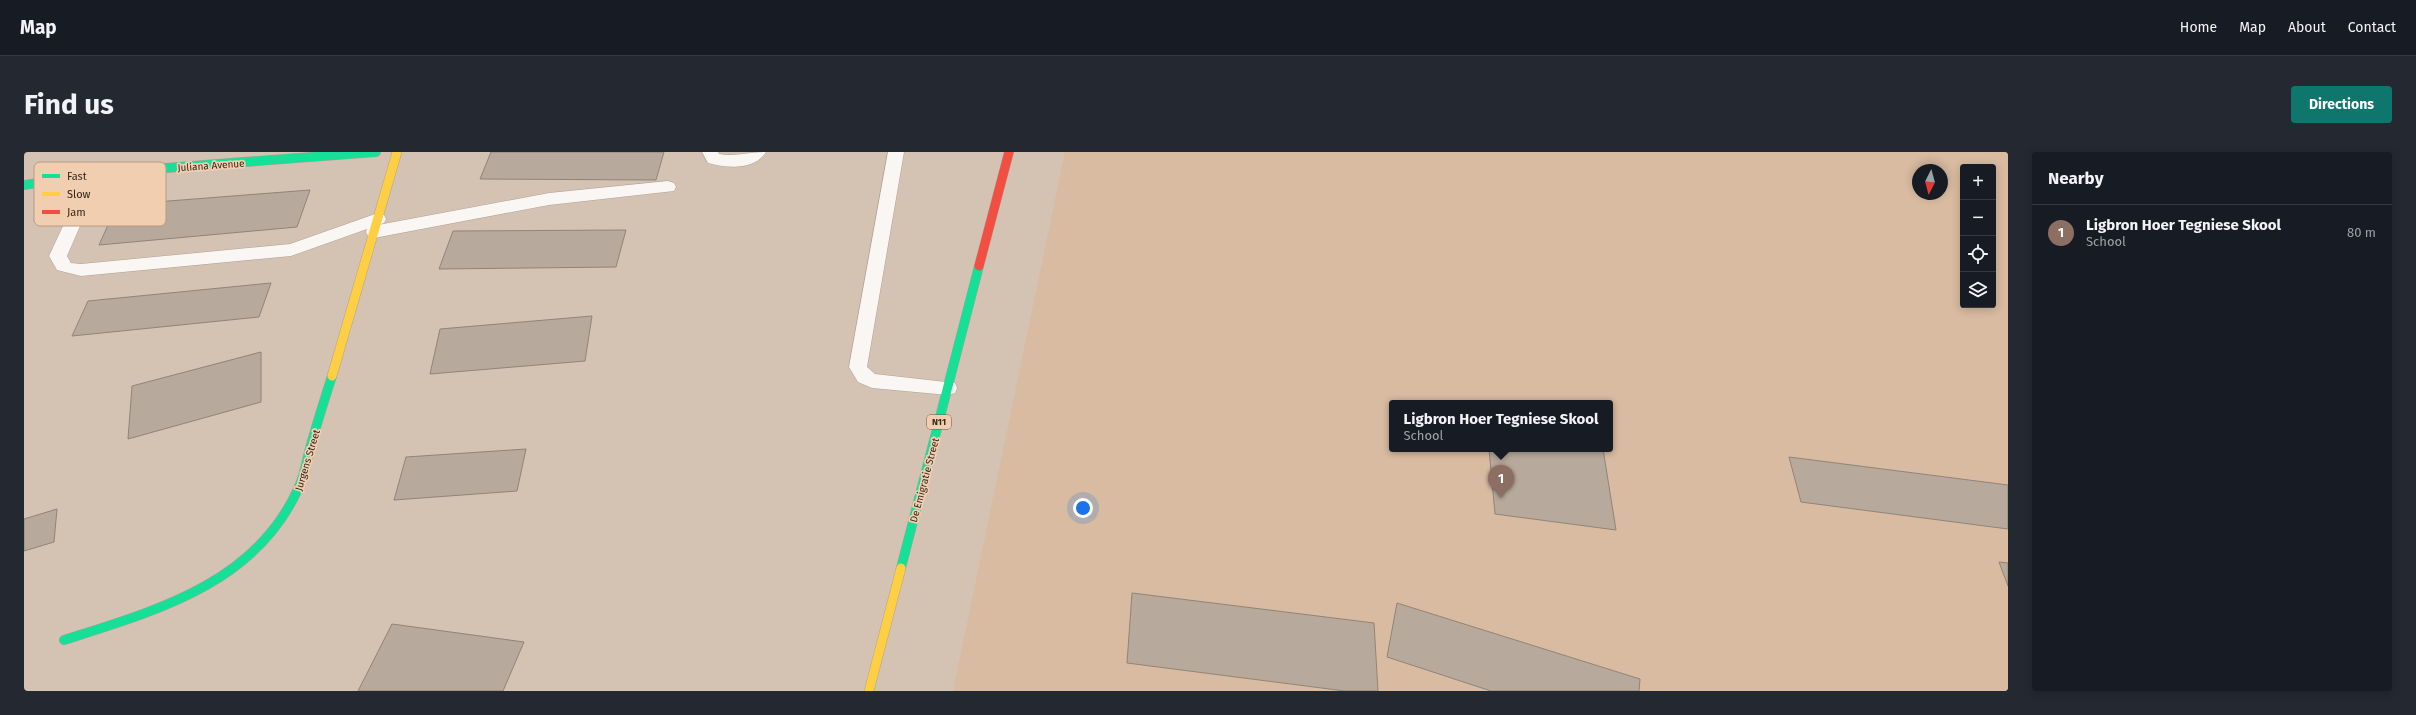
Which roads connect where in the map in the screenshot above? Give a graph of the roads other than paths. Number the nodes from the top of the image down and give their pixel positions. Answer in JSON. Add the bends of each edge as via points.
{"nodes":[{"id":1,"x":376,"y":152,"type":"edge"},
{"id":2,"x":397,"y":152,"type":"edge"},
{"id":3,"x":710,"y":152,"type":"edge"},
{"id":4,"x":758,"y":152,"type":"edge"},
{"id":5,"x":896,"y":152,"type":"edge"},
{"id":6,"x":1009,"y":152,"type":"edge"},
{"id":7,"x":166,"y":168,"type":"edge"},
{"id":8,"x":34,"y":184,"type":"edge"},
{"id":9,"x":24,"y":185,"type":"edge"},
{"id":10,"x":668,"y":187,"type":"dead end"},
{"id":11,"x":376,"y":225,"type":"junction"},
{"id":12,"x":72,"y":226,"type":"edge"},
{"id":13,"x":948,"y":388,"type":"junction"},
{"id":14,"x":64,"y":640,"type":"dead end"},
{"id":15,"x":869,"y":691,"type":"edge"}],
"edges":[{"from":1,"to":7,"type":"main road","name":"Juliana Avenue"},
{"from":2,"to":11,"type":"main road","name":"Jurgens Street"},
{"from":3,"to":4,"type":"lane","via":[[714,159],[735,161],[747,160]]},
{"from":5,"to":13,"type":"lane","via":[[858,367],[865,378],[875,381]]},
{"from":6,"to":13,"type":"main road","name":"De Emigratie Street","number":"N11"},
{"from":8,"to":9,"type":"main road","name":"Juliana Avenue"},
{"from":10,"to":11,"type":"lane","via":[[549,199]]},
{"from":11,"to":12,"type":"lane","via":[[291,250],[81,270],[63,267],[59,263],[58,256]]},
{"from":11,"to":14,"type":"main road","name":"Jurgens Street","via":[[299,488],[283,522],[260,550],[232,573],[207,587],[168,605]]},
{"from":13,"to":15,"type":"main road","name":"De Emigratie Street","number":"N11"}]}
